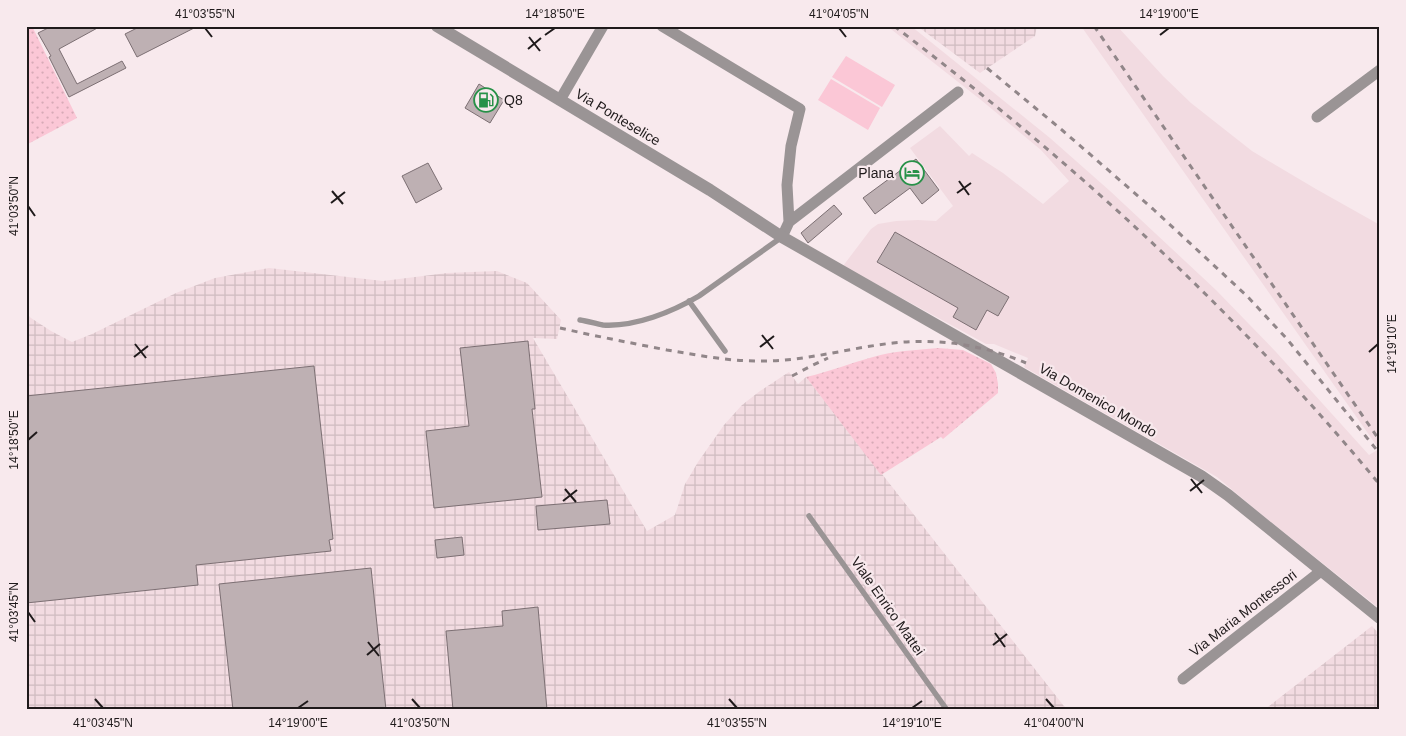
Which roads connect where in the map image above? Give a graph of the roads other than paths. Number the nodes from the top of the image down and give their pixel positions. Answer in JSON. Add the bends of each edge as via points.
{"nodes":[{"id":1,"x":437,"y":26,"type":"edge"},
{"id":2,"x":604,"y":26,"type":"edge"},
{"id":3,"x":662,"y":26,"type":"edge"},
{"id":4,"x":1380,"y":70,"type":"edge"},
{"id":5,"x":958,"y":92,"type":"dead end"},
{"id":6,"x":560,"y":100,"type":"junction"},
{"id":7,"x":1318,"y":117,"type":"dead end"},
{"id":8,"x":789,"y":222,"type":"junction"},
{"id":9,"x":782,"y":237,"type":"junction"},
{"id":10,"x":689,"y":302,"type":"junction"},
{"id":11,"x":580,"y":320,"type":"dead end"},
{"id":12,"x":725,"y":352,"type":"dead end"},
{"id":13,"x":809,"y":516,"type":"dead end"},
{"id":14,"x":1321,"y":571,"type":"junction"},
{"id":15,"x":1380,"y":618,"type":"edge"},
{"id":16,"x":1183,"y":679,"type":"dead end"},
{"id":17,"x":947,"y":710,"type":"edge"}],
"edges":[{"from":1,"to":6,"type":"street","name":"Via Ponteselice"},
{"from":2,"to":6,"type":"street"},
{"from":3,"to":8,"type":"street","via":[[800,108],[791,146],[787,185]]},
{"from":4,"to":7,"type":"street"},
{"from":5,"to":8,"type":"street"},
{"from":6,"to":9,"type":"street","name":"Via Ponteselice"},
{"from":8,"to":9,"type":"street"},
{"from":9,"to":10,"type":"lane"},
{"from":9,"to":14,"type":"street","name":"Via Domenico Mondo","via":[[1201,476]]},
{"from":10,"to":11,"type":"lane","via":[[633,323],[615,325]]},
{"from":10,"to":12,"type":"lane"},
{"from":13,"to":17,"type":"lane","name":"Viale Enrico Mattei"},
{"from":14,"to":15,"type":"street","name":"Via Domenico Mondo"},
{"from":14,"to":16,"type":"street","name":"Via Maria Montessori"}]}
